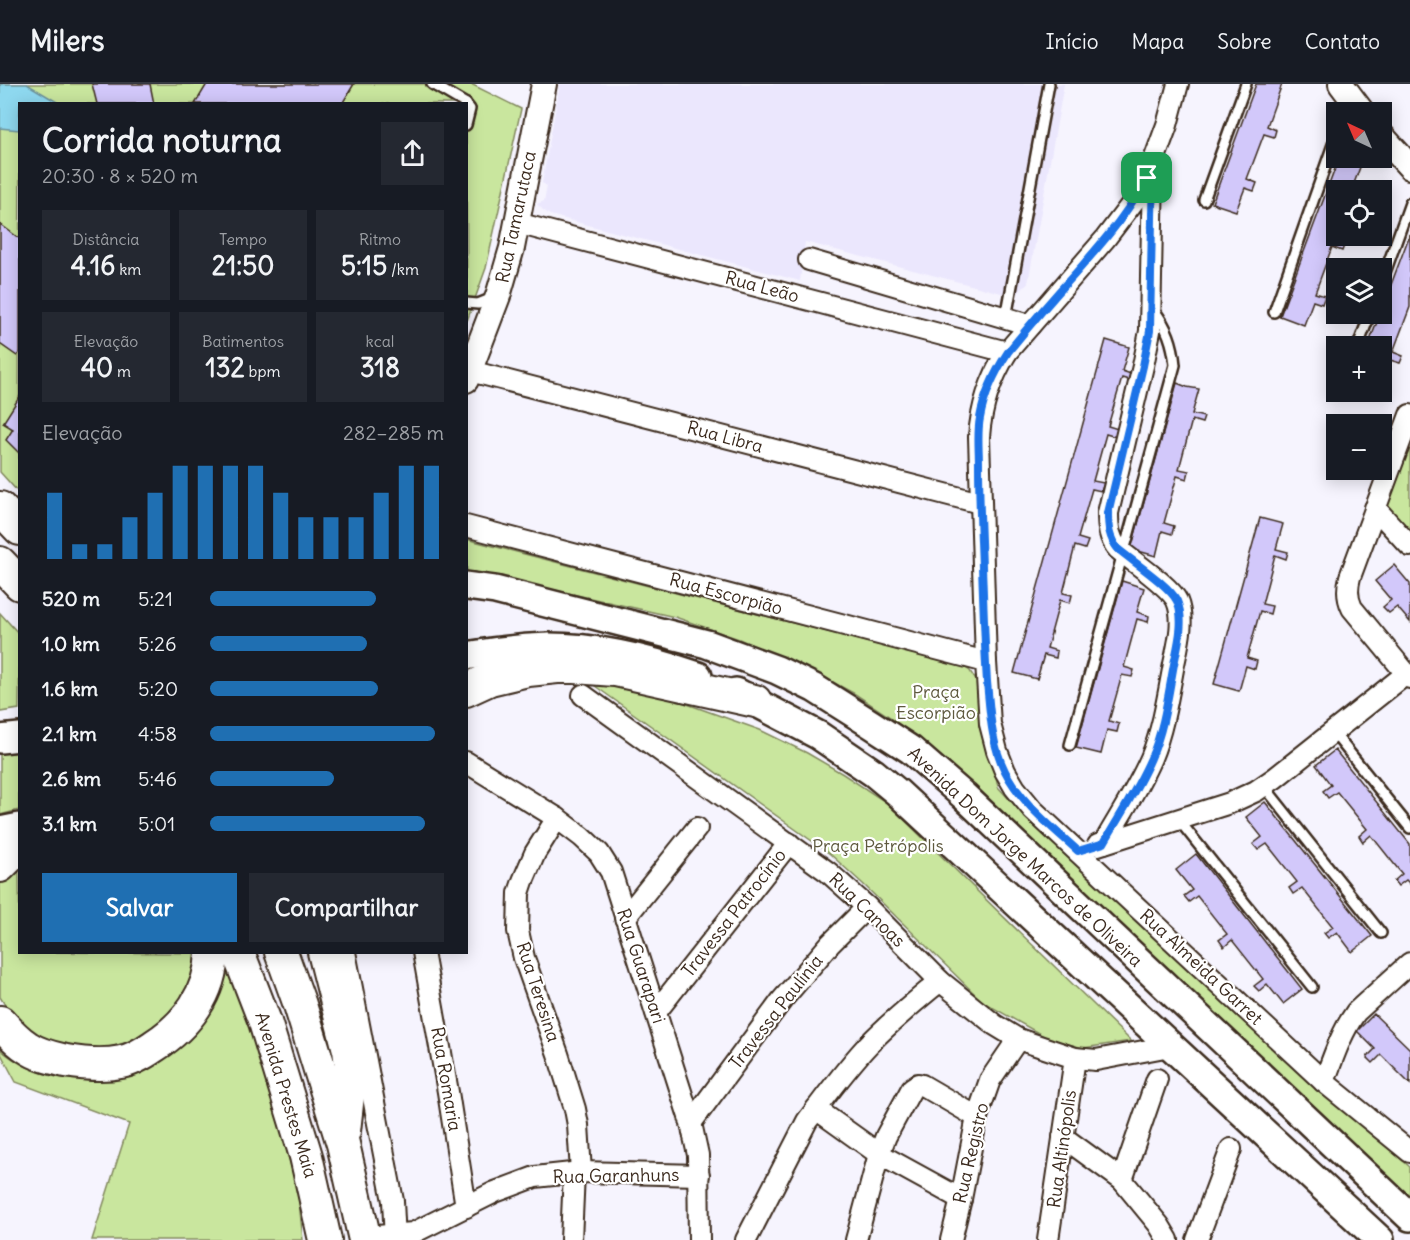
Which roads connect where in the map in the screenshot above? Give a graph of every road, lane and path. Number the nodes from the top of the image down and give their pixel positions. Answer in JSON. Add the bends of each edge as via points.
{"nodes":[{"id":1,"x":432,"y":84,"type":"edge"},
{"id":2,"x":544,"y":84,"type":"edge"},
{"id":3,"x":1049,"y":84,"type":"edge"},
{"id":4,"x":1178,"y":84,"type":"edge"},
{"id":5,"x":1246,"y":84,"type":"edge"},
{"id":6,"x":463,"y":102,"type":"edge"},
{"id":7,"x":1392,"y":147,"type":"edge"},
{"id":8,"x":1153,"y":163,"type":"junction"},
{"id":9,"x":1326,"y":164,"type":"edge"},
{"id":10,"x":1410,"y":167,"type":"edge"},
{"id":11,"x":1204,"y":200,"type":"dead end"},
{"id":12,"x":1410,"y":203,"type":"edge"},
{"id":13,"x":517,"y":223,"type":"junction"},
{"id":14,"x":1390,"y":258,"type":"edge"},
{"id":15,"x":808,"y":260,"type":"dead end"},
{"id":16,"x":498,"y":296,"type":"junction"},
{"id":17,"x":468,"y":303,"type":"edge"},
{"id":18,"x":1151,"y":305,"type":"junction"},
{"id":19,"x":1274,"y":312,"type":"dead end"},
{"id":20,"x":1006,"y":318,"type":"junction"},
{"id":21,"x":1030,"y":325,"type":"junction"},
{"id":22,"x":1008,"y":352,"type":"junction"},
{"id":23,"x":472,"y":361,"type":"edge"},
{"id":24,"x":1410,"y":415,"type":"edge"},
{"id":25,"x":980,"y":503,"type":"junction"},
{"id":26,"x":0,"y":508,"type":"edge"},
{"id":27,"x":1375,"y":508,"type":"junction"},
{"id":28,"x":18,"y":527,"type":"edge"},
{"id":29,"x":468,"y":527,"type":"edge"},
{"id":30,"x":1410,"y":546,"type":"edge"},
{"id":31,"x":1124,"y":549,"type":"junction"},
{"id":32,"x":0,"y":563,"type":"edge"},
{"id":33,"x":18,"y":582,"type":"edge"},
{"id":34,"x":468,"y":586,"type":"edge"},
{"id":35,"x":0,"y":588,"type":"edge"},
{"id":36,"x":18,"y":596,"type":"edge"},
{"id":37,"x":468,"y":656,"type":"edge"},
{"id":38,"x":986,"y":662,"type":"junction"},
{"id":39,"x":1408,"y":676,"type":"edge"},
{"id":40,"x":468,"y":689,"type":"edge"},
{"id":41,"x":583,"y":695,"type":"dead end"},
{"id":42,"x":755,"y":701,"type":"junction"},
{"id":43,"x":1333,"y":732,"type":"junction"},
{"id":44,"x":18,"y":737,"type":"edge"},
{"id":45,"x":0,"y":739,"type":"edge"},
{"id":46,"x":1070,"y":744,"type":"dead end"},
{"id":47,"x":468,"y":763,"type":"edge"},
{"id":48,"x":1264,"y":786,"type":"junction"},
{"id":49,"x":557,"y":819,"type":"junction"},
{"id":50,"x":1178,"y":819,"type":"junction"},
{"id":51,"x":18,"y":827,"type":"edge"},
{"id":52,"x":697,"y":828,"type":"dead end"},
{"id":53,"x":1410,"y":828,"type":"edge"},
{"id":54,"x":0,"y":831,"type":"edge"},
{"id":55,"x":789,"y":843,"type":"junction"},
{"id":56,"x":1104,"y":843,"type":"junction"},
{"id":57,"x":18,"y":848,"type":"edge"},
{"id":58,"x":1078,"y":851,"type":"junction"},
{"id":59,"x":0,"y":866,"type":"edge"},
{"id":60,"x":867,"y":907,"type":"junction"},
{"id":61,"x":625,"y":918,"type":"junction"},
{"id":62,"x":1381,"y":933,"type":"dead end"},
{"id":63,"x":212,"y":954,"type":"edge"},
{"id":64,"x":239,"y":954,"type":"edge"},
{"id":65,"x":282,"y":954,"type":"edge"},
{"id":66,"x":325,"y":954,"type":"edge"},
{"id":67,"x":345,"y":954,"type":"edge"},
{"id":68,"x":423,"y":954,"type":"edge"},
{"id":69,"x":1410,"y":963,"type":"edge"},
{"id":70,"x":940,"y":981,"type":"junction"},
{"id":71,"x":1312,"y":987,"type":"dead end"},
{"id":72,"x":656,"y":1012,"type":"junction"},
{"id":73,"x":0,"y":1022,"type":"edge"},
{"id":74,"x":1018,"y":1039,"type":"junction"},
{"id":75,"x":1170,"y":1046,"type":"junction"},
{"id":76,"x":1075,"y":1058,"type":"junction"},
{"id":77,"x":1156,"y":1079,"type":"dead end"},
{"id":78,"x":1324,"y":1082,"type":"junction"},
{"id":79,"x":816,"y":1109,"type":"junction"},
{"id":80,"x":977,"y":1117,"type":"junction"},
{"id":81,"x":692,"y":1124,"type":"junction"},
{"id":82,"x":1063,"y":1137,"type":"junction"},
{"id":83,"x":343,"y":1144,"type":"junction"},
{"id":84,"x":1231,"y":1149,"type":"dead end"},
{"id":85,"x":1410,"y":1152,"type":"edge"},
{"id":86,"x":879,"y":1154,"type":"junction"},
{"id":87,"x":578,"y":1173,"type":"junction"},
{"id":88,"x":699,"y":1175,"type":"junction"},
{"id":89,"x":1122,"y":1180,"type":"junction"},
{"id":90,"x":961,"y":1199,"type":"junction"},
{"id":91,"x":466,"y":1207,"type":"junction"},
{"id":92,"x":1410,"y":1217,"type":"edge"},
{"id":93,"x":380,"y":1238,"type":"edge"},
{"id":94,"x":325,"y":1240,"type":"edge"},
{"id":95,"x":571,"y":1240,"type":"edge"},
{"id":96,"x":699,"y":1240,"type":"edge"},
{"id":97,"x":746,"y":1240,"type":"edge"},
{"id":98,"x":856,"y":1240,"type":"edge"},
{"id":99,"x":951,"y":1240,"type":"edge"},
{"id":100,"x":1048,"y":1240,"type":"edge"},
{"id":101,"x":1168,"y":1240,"type":"edge"},
{"id":102,"x":1197,"y":1240,"type":"edge"},
{"id":103,"x":1380,"y":1240,"type":"edge"}],
"edges":[{"from":1,"to":6,"type":"lane"},
{"from":2,"to":13,"type":"street","name":"Rua Tamarutaca"},
{"from":3,"to":20,"type":"lane"},
{"from":4,"to":8,"type":"street"},
{"from":5,"to":11,"type":"lane"},
{"from":7,"to":10,"type":"street"},
{"from":8,"to":18,"type":"street"},
{"from":8,"to":21,"type":"street","name":"Rua Almeida Garret","via":[[1122,218]]},
{"from":9,"to":19,"type":"lane"},
{"from":12,"to":14,"type":"lane"},
{"from":13,"to":16,"type":"street","name":"Rua Tamarutaca"},
{"from":13,"to":22,"type":"street","name":"Rua Leão"},
{"from":15,"to":20,"type":"street"},
{"from":16,"to":17,"type":"lane","via":[[478,304]]},
{"from":16,"to":23,"type":"street","name":"Rua Tamarutaca"},
{"from":18,"to":31,"type":"street","via":[[1143,366],[1108,513],[1112,542]]},
{"from":18,"to":31,"type":"lane","via":[[1170,337],[1175,365]]},
{"from":20,"to":21,"type":"street"},
{"from":21,"to":22,"type":"street","name":"Rua Almeida Garret"},
{"from":22,"to":25,"type":"street","name":"Rua Almeida Garret","via":[[986,395],[980,419]]},
{"from":23,"to":25,"type":"street","name":"Rua Libra"},
{"from":24,"to":27,"type":"street"},
{"from":25,"to":38,"type":"street","name":"Rua Almeida Garret"},
{"from":26,"to":28,"type":"highway"},
{"from":27,"to":30,"type":"street"},
{"from":27,"to":39,"type":"street","via":[[1350,577],[1348,601]]},
{"from":29,"to":38,"type":"street","name":"Rua Escorpião"},
{"from":31,"to":46,"type":"lane"},
{"from":31,"to":56,"type":"street","via":[[1176,600],[1180,612],[1179,640],[1165,714],[1151,758]]},
{"from":32,"to":33,"type":"highway"},
{"from":34,"to":92,"type":"main road","name":"Avenida Dom Jorge Marcos de Oliveira","via":[[645,627],[740,655],[813,688],[901,743],[964,796]]},
{"from":35,"to":36,"type":"highway"},
{"from":37,"to":42,"type":"main road","via":[[549,647],[589,650],[658,663],[717,682]]},
{"from":38,"to":58,"type":"street","name":"Rua Almeida Garret","via":[[990,724],[1005,771],[1033,810]]},
{"from":39,"to":43,"type":"street"},
{"from":40,"to":42,"type":"highway","via":[[490,679],[557,667],[615,670]]},
{"from":41,"to":55,"type":"street","name":"Rua Canoas"},
{"from":42,"to":75,"type":"main road","via":[[818,735],[897,792]]},
{"from":43,"to":48,"type":"street"},
{"from":43,"to":53,"type":"lane"},
{"from":44,"to":45,"type":"main road"},
{"from":47,"to":49,"type":"street","name":"Rua Guarapari"},
{"from":48,"to":50,"type":"street","via":[[1230,803]]},
{"from":48,"to":62,"type":"lane"},
{"from":49,"to":61,"type":"street","name":"Rua Guarapari","via":[[599,853],[611,872]]},
{"from":49,"to":87,"type":"street","name":"Rua Teresina","via":[[538,847],[523,881],[518,931],[578,1125]]},
{"from":50,"to":56,"type":"street"},
{"from":50,"to":71,"type":"lane"},
{"from":51,"to":54,"type":"main road"},
{"from":52,"to":61,"type":"street"},
{"from":55,"to":60,"type":"street","name":"Rua Canoas"},
{"from":55,"to":72,"type":"street","name":"Travessa Patrocínio"},
{"from":56,"to":58,"type":"street"},
{"from":57,"to":59,"type":"highway"},
{"from":58,"to":78,"type":"street","name":"Rua Almeida Garret"},
{"from":60,"to":70,"type":"street","name":"Rua Canoas"},
{"from":60,"to":81,"type":"street","name":"Travessa Paulínia","via":[[782,1000]]},
{"from":61,"to":72,"type":"street","name":"Rua Guarapari"},
{"from":63,"to":73,"type":"highway","via":[[211,970],[195,1008],[162,1042],[124,1062],[98,1065],[55,1059],[28,1048]]},
{"from":64,"to":94,"type":"highway","name":"Avenida Prestes Maia","via":[[265,1022],[306,1156]]},
{"from":65,"to":83,"type":"highway"},
{"from":66,"to":83,"type":"highway","via":[[351,1064]]},
{"from":67,"to":93,"type":"street","via":[[393,1201]]},
{"from":68,"to":91,"type":"street","name":"Rua Romaria"},
{"from":69,"to":78,"type":"street","via":[[1350,1020]]},
{"from":70,"to":74,"type":"street","name":"Rua Canoas"},
{"from":70,"to":79,"type":"street","via":[[869,1043]]},
{"from":72,"to":81,"type":"street","name":"Rua Guarapari"},
{"from":74,"to":76,"type":"street","name":"Rua Canoas"},
{"from":74,"to":80,"type":"street","name":"Rua Registro","via":[[990,1080]]},
{"from":75,"to":76,"type":"street","name":"Rua Canoas","via":[[1096,1060]]},
{"from":75,"to":103,"type":"main road"},
{"from":76,"to":82,"type":"street","name":"Rua Altinópolis"},
{"from":77,"to":89,"type":"street"},
{"from":78,"to":85,"type":"street","name":"Rua Almeida Garret"},
{"from":79,"to":86,"type":"street"},
{"from":79,"to":97,"type":"street"},
{"from":80,"to":86,"type":"street","via":[[918,1084],[912,1088]]},
{"from":80,"to":90,"type":"street","name":"Rua Registro"},
{"from":81,"to":88,"type":"street","name":"Rua Guarapari"},
{"from":82,"to":89,"type":"street"},
{"from":82,"to":100,"type":"street","name":"Rua Altinópolis"},
{"from":83,"to":93,"type":"highway"},
{"from":84,"to":102,"type":"street"},
{"from":86,"to":90,"type":"street"},
{"from":86,"to":98,"type":"street"},
{"from":87,"to":88,"type":"street","name":"Rua Garanhuns"},
{"from":87,"to":91,"type":"street","name":"Rua Garanhuns","via":[[536,1177]]},
{"from":87,"to":95,"type":"street","name":"Rua Teresina"},
{"from":88,"to":96,"type":"street","name":"Rua Guarapari"},
{"from":89,"to":101,"type":"street"},
{"from":90,"to":99,"type":"street","name":"Rua Registro"},
{"from":91,"to":93,"type":"street","name":"Rua Garanhuns","via":[[413,1233]]}]}
